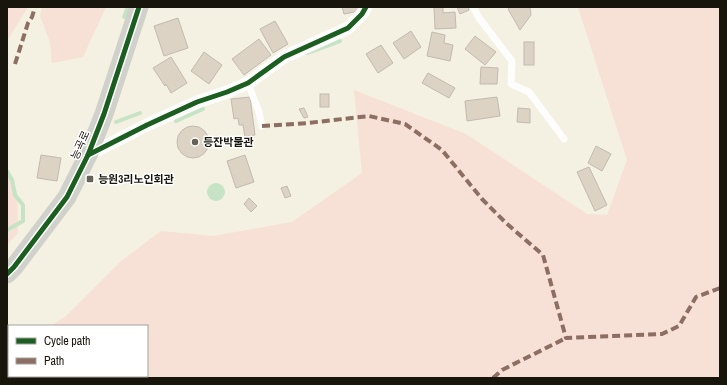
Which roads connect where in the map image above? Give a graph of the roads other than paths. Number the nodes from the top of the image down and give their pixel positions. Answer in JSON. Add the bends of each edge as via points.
{"nodes":[{"id":1,"x":139,"y":7,"type":"edge"},
{"id":2,"x":366,"y":7,"type":"edge"},
{"id":3,"x":473,"y":7,"type":"edge"},
{"id":4,"x":248,"y":83,"type":"junction"},
{"id":5,"x":262,"y":126,"type":"dead end"},
{"id":6,"x":564,"y":139,"type":"dead end"},
{"id":7,"x":88,"y":155,"type":"junction"},
{"id":8,"x":7,"y":274,"type":"edge"}],
"edges":[{"from":1,"to":7,"type":"street","name":"능곡로"},
{"from":2,"to":4,"type":"street","via":[[348,28],[284,57]]},
{"from":3,"to":6,"type":"lane","via":[[512,61],[511,84],[529,92]]},
{"from":4,"to":5,"type":"lane"},
{"from":4,"to":7,"type":"street","via":[[197,102]]},
{"from":7,"to":8,"type":"street","name":"능곡로","via":[[67,197]]}]}
